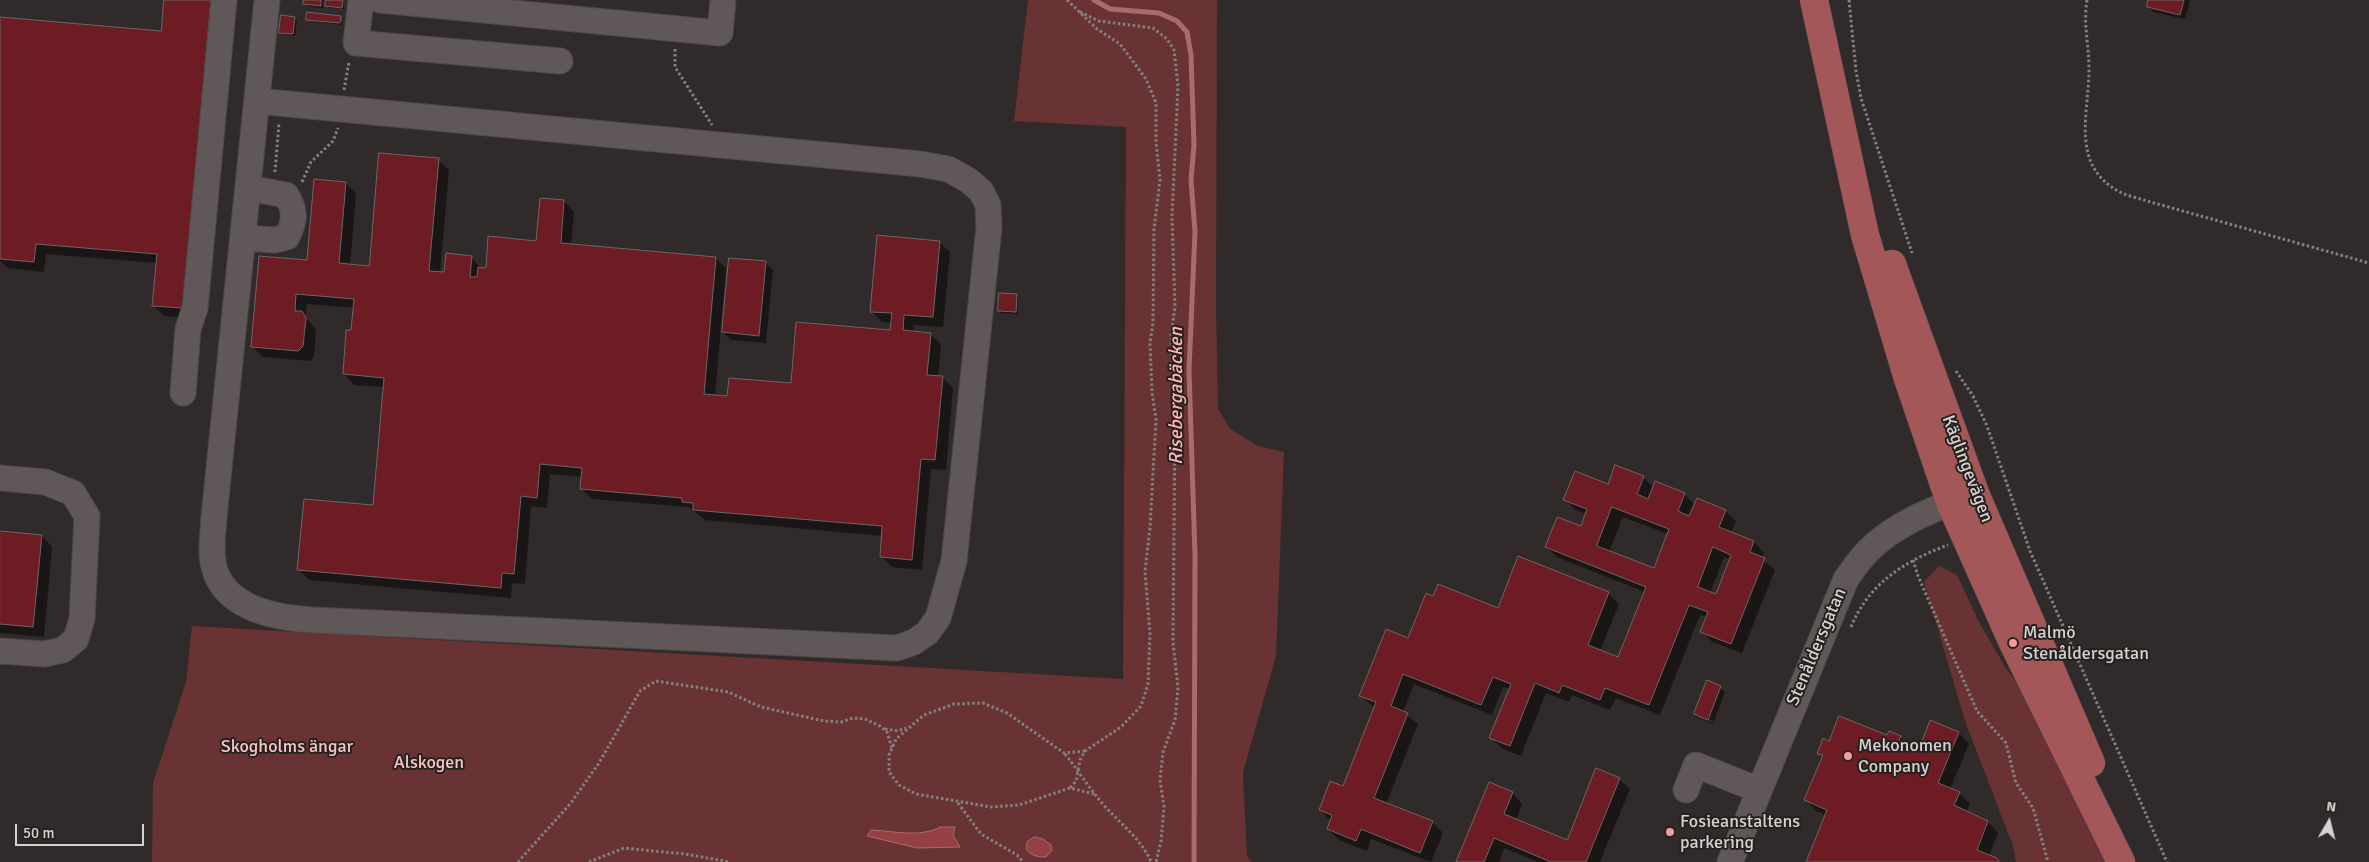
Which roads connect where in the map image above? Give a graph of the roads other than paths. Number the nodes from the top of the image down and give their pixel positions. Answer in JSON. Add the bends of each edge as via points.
{"nodes":[{"id":1,"x":224,"y":0,"type":"edge"},
{"id":2,"x":267,"y":0,"type":"edge"},
{"id":3,"x":361,"y":0,"type":"edge"},
{"id":4,"x":380,"y":0,"type":"edge"},
{"id":5,"x":723,"y":0,"type":"edge"},
{"id":6,"x":1814,"y":0,"type":"edge"},
{"id":7,"x":560,"y":62,"type":"dead end"},
{"id":8,"x":269,"y":102,"type":"junction"},
{"id":9,"x":248,"y":188,"type":"junction"},
{"id":10,"x":243,"y":238,"type":"junction"},
{"id":11,"x":183,"y":393,"type":"dead end"},
{"id":12,"x":0,"y":478,"type":"edge"},
{"id":13,"x":1963,"y":498,"type":"junction"},
{"id":14,"x":0,"y":651,"type":"edge"},
{"id":15,"x":1686,"y":790,"type":"dead end"},
{"id":16,"x":1759,"y":790,"type":"junction"},
{"id":17,"x":1730,"y":862,"type":"edge"},
{"id":18,"x":2121,"y":862,"type":"edge"},
{"id":19,"x":2130,"y":862,"type":"edge"}],
"edges":[{"from":1,"to":11,"type":"street","via":[[195,308],[188,329]]},
{"from":2,"to":8,"type":"street"},
{"from":3,"to":7,"type":"street","via":[[356,43]]},
{"from":4,"to":5,"type":"street","via":[[720,33]]},
{"from":6,"to":13,"type":"main road","name":"Käglingevägen","via":[[1830,67],[1881,232],[1937,392]]},
{"from":8,"to":9,"type":"street"},
{"from":8,"to":10,"type":"street","via":[[911,163],[948,169],[968,180],[981,191],[988,205],[989,227],[954,561],[938,618],[927,633],[897,648],[283,618],[236,599],[222,587],[214,567],[212,544]]},
{"from":9,"to":10,"type":"street"},
{"from":9,"to":10,"type":"street","via":[[286,195],[293,205],[294,222],[288,237],[276,240]]},
{"from":12,"to":14,"type":"street","via":[[45,482],[73,493],[87,516],[82,619],[76,639],[62,650],[44,654]]},
{"from":13,"to":16,"type":"street","name":"Stenåldersgatan","via":[[1884,536],[1866,552],[1846,579]]},
{"from":13,"to":18,"type":"main road","name":"Käglingevägen","via":[[2013,643]]},
{"from":13,"to":19,"type":"main road","name":"Käglingevägen","via":[[2086,751]]},
{"from":15,"to":16,"type":"street","via":[[1696,765]]},
{"from":16,"to":17,"type":"street","name":"Stenåldersgatan"}]}
